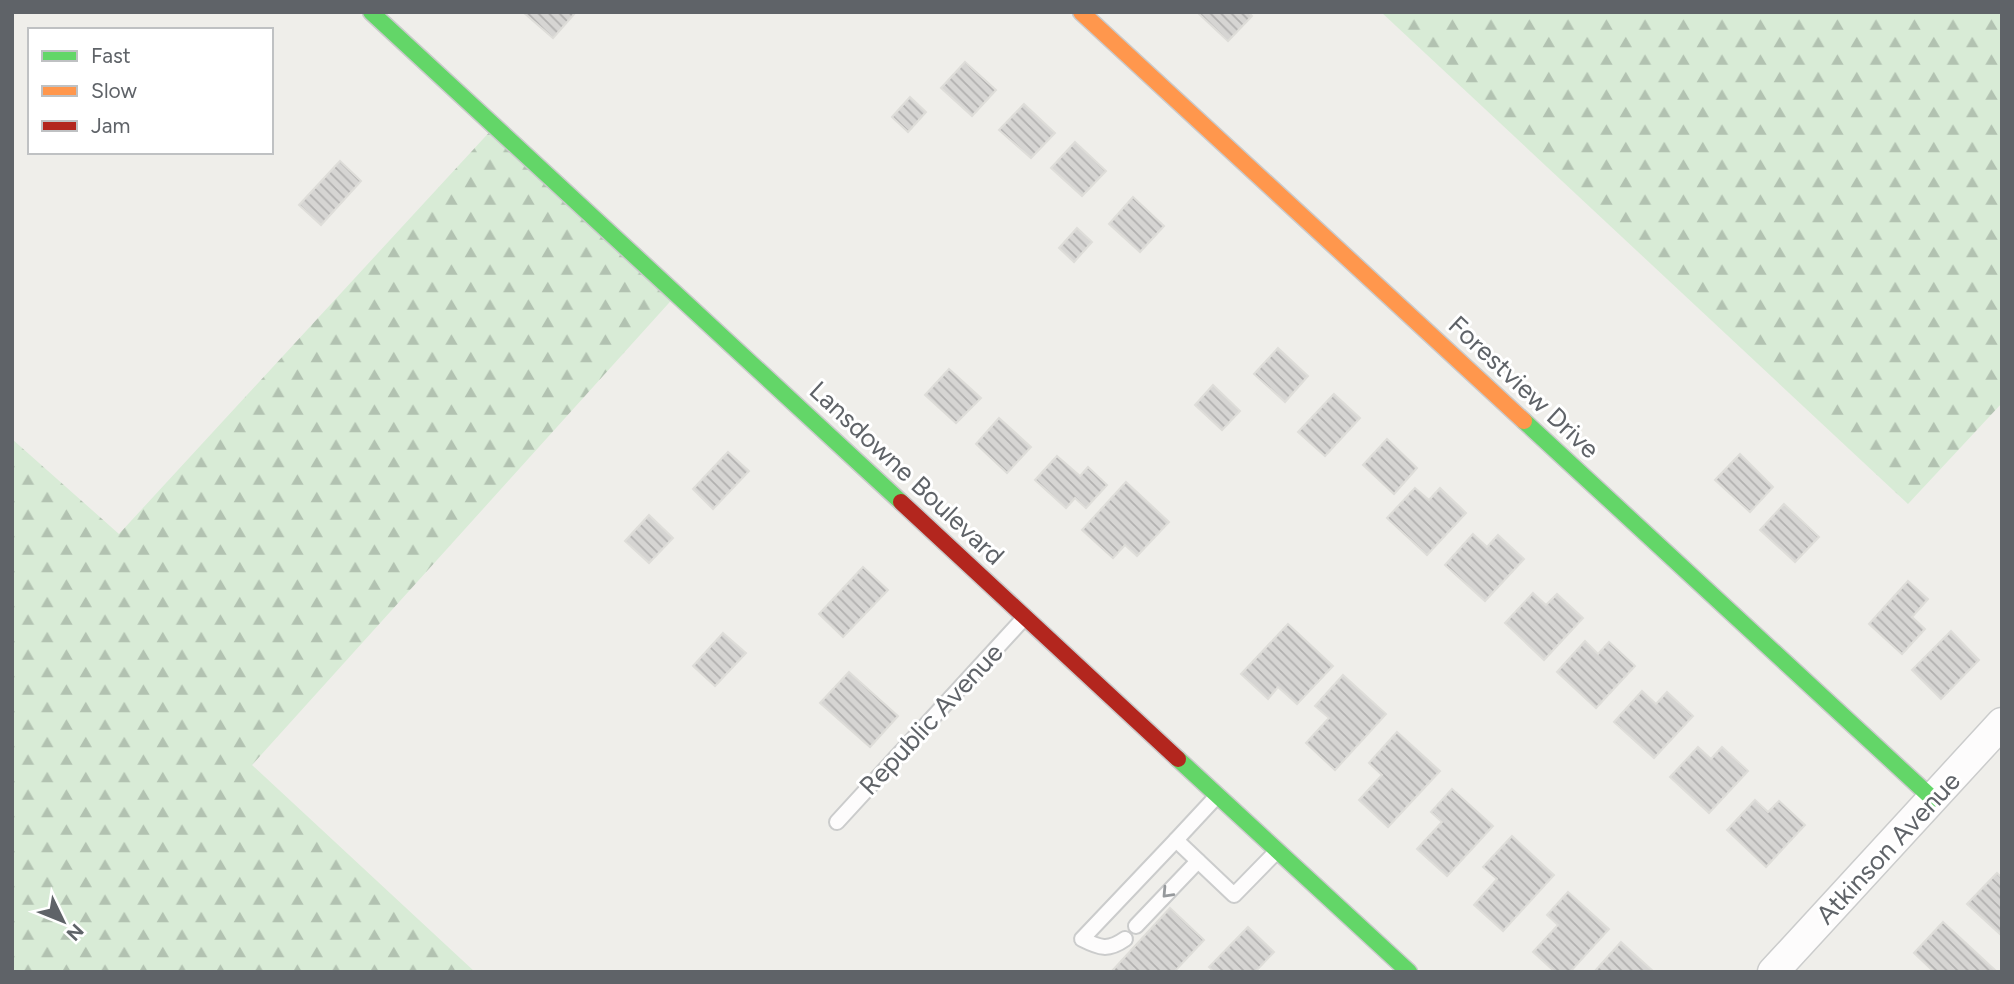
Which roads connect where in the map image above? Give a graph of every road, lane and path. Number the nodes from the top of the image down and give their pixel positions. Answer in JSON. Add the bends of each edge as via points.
{"nodes":[{"id":1,"x":371,"y":12,"type":"edge"},
{"id":2,"x":1081,"y":12,"type":"edge"},
{"id":3,"x":1026,"y":616,"type":"junction"},
{"id":4,"x":2002,"y":723,"type":"edge"},
{"id":5,"x":1218,"y":794,"type":"junction"},
{"id":6,"x":1933,"y":799,"type":"junction"},
{"id":7,"x":836,"y":822,"type":"dead end"},
{"id":8,"x":1176,"y":840,"type":"junction"},
{"id":9,"x":1278,"y":850,"type":"junction"},
{"id":10,"x":1198,"y":860,"type":"junction"},
{"id":11,"x":1136,"y":926,"type":"dead end"},
{"id":12,"x":1125,"y":939,"type":"dead end"},
{"id":13,"x":1409,"y":972,"type":"edge"},
{"id":14,"x":1773,"y":972,"type":"edge"}],
"edges":[{"from":1,"to":3,"type":"street","name":"Lansdowne Boulevard"},
{"from":2,"to":6,"type":"street","name":"Forestview Drive"},
{"from":3,"to":5,"type":"street","name":"Lansdowne Boulevard"},
{"from":3,"to":7,"type":"lane","name":"Republic Avenue"},
{"from":4,"to":6,"type":"street","name":"Atkinson Avenue"},
{"from":5,"to":8,"type":"lane"},
{"from":5,"to":9,"type":"street","name":"Lansdowne Boulevard"},
{"from":6,"to":14,"type":"street","name":"Atkinson Avenue"},
{"from":8,"to":10,"type":"lane"},
{"from":8,"to":12,"type":"lane","via":[[1082,939],[1100,948],[1113,948]]},
{"from":9,"to":10,"type":"lane","via":[[1234,895]]},
{"from":9,"to":13,"type":"street","name":"Lansdowne Boulevard"},
{"from":10,"to":11,"type":"lane","one_way":true}]}
